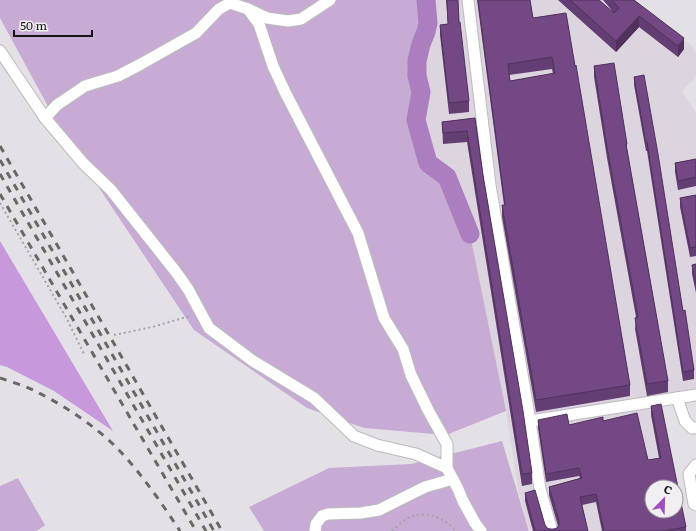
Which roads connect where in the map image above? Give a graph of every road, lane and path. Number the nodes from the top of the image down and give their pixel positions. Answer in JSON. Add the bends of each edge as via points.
{"nodes":[{"id":1,"x":330,"y":0,"type":"edge"},
{"id":2,"x":468,"y":0,"type":"edge"},
{"id":3,"x":248,"y":9,"type":"junction"},
{"id":4,"x":0,"y":51,"type":"edge"},
{"id":5,"x":45,"y":118,"type":"junction"},
{"id":6,"x":0,"y":203,"type":"edge"},
{"id":7,"x":201,"y":313,"type":"junction"},
{"id":8,"x":114,"y":334,"type":"dead end"},
{"id":9,"x":84,"y":354,"type":"dead end"},
{"id":10,"x":696,"y":395,"type":"edge"},
{"id":11,"x":677,"y":398,"type":"junction"},
{"id":12,"x":530,"y":421,"type":"junction"},
{"id":13,"x":696,"y":428,"type":"edge"},
{"id":14,"x":696,"y":465,"type":"edge"},
{"id":15,"x":447,"y":468,"type":"junction"},
{"id":16,"x":453,"y":479,"type":"junction"},
{"id":17,"x":696,"y":505,"type":"edge"},
{"id":18,"x":315,"y":531,"type":"edge"},
{"id":19,"x":392,"y":531,"type":"edge"},
{"id":20,"x":456,"y":531,"type":"edge"},
{"id":21,"x":481,"y":531,"type":"edge"},
{"id":22,"x":552,"y":531,"type":"edge"}],
"edges":[{"from":1,"to":3,"type":"lane","via":[[302,19],[288,21],[267,18]]},
{"from":2,"to":12,"type":"lane","via":[[490,186]]},
{"from":3,"to":5,"type":"lane","via":[[230,3],[219,9],[196,33],[118,76],[85,86],[57,105]]},
{"from":3,"to":15,"type":"lane","via":[[259,24],[285,92],[358,234],[384,318],[403,349],[411,375],[447,444]]},
{"from":4,"to":5,"type":"lane"},
{"from":5,"to":7,"type":"lane","via":[[83,163],[111,190],[188,289]]},
{"from":6,"to":9,"type":"path","via":[[67,319]]},
{"from":7,"to":8,"type":"path","via":[[152,327]]},
{"from":7,"to":15,"type":"lane","via":[[209,328],[253,362],[314,398],[354,436],[377,445],[416,454]]},
{"from":10,"to":11,"type":"lane"},
{"from":11,"to":12,"type":"lane"},
{"from":11,"to":13,"type":"lane","via":[[685,421],[692,428]]},
{"from":12,"to":22,"type":"lane","via":[[540,489]]},
{"from":14,"to":17,"type":"lane","via":[[689,474]]},
{"from":15,"to":16,"type":"lane"},
{"from":16,"to":18,"type":"lane","via":[[425,488],[380,510],[322,516],[316,524]]},
{"from":16,"to":21,"type":"lane"},
{"from":19,"to":20,"type":"path","via":[[409,518],[419,515],[438,518]]}]}
